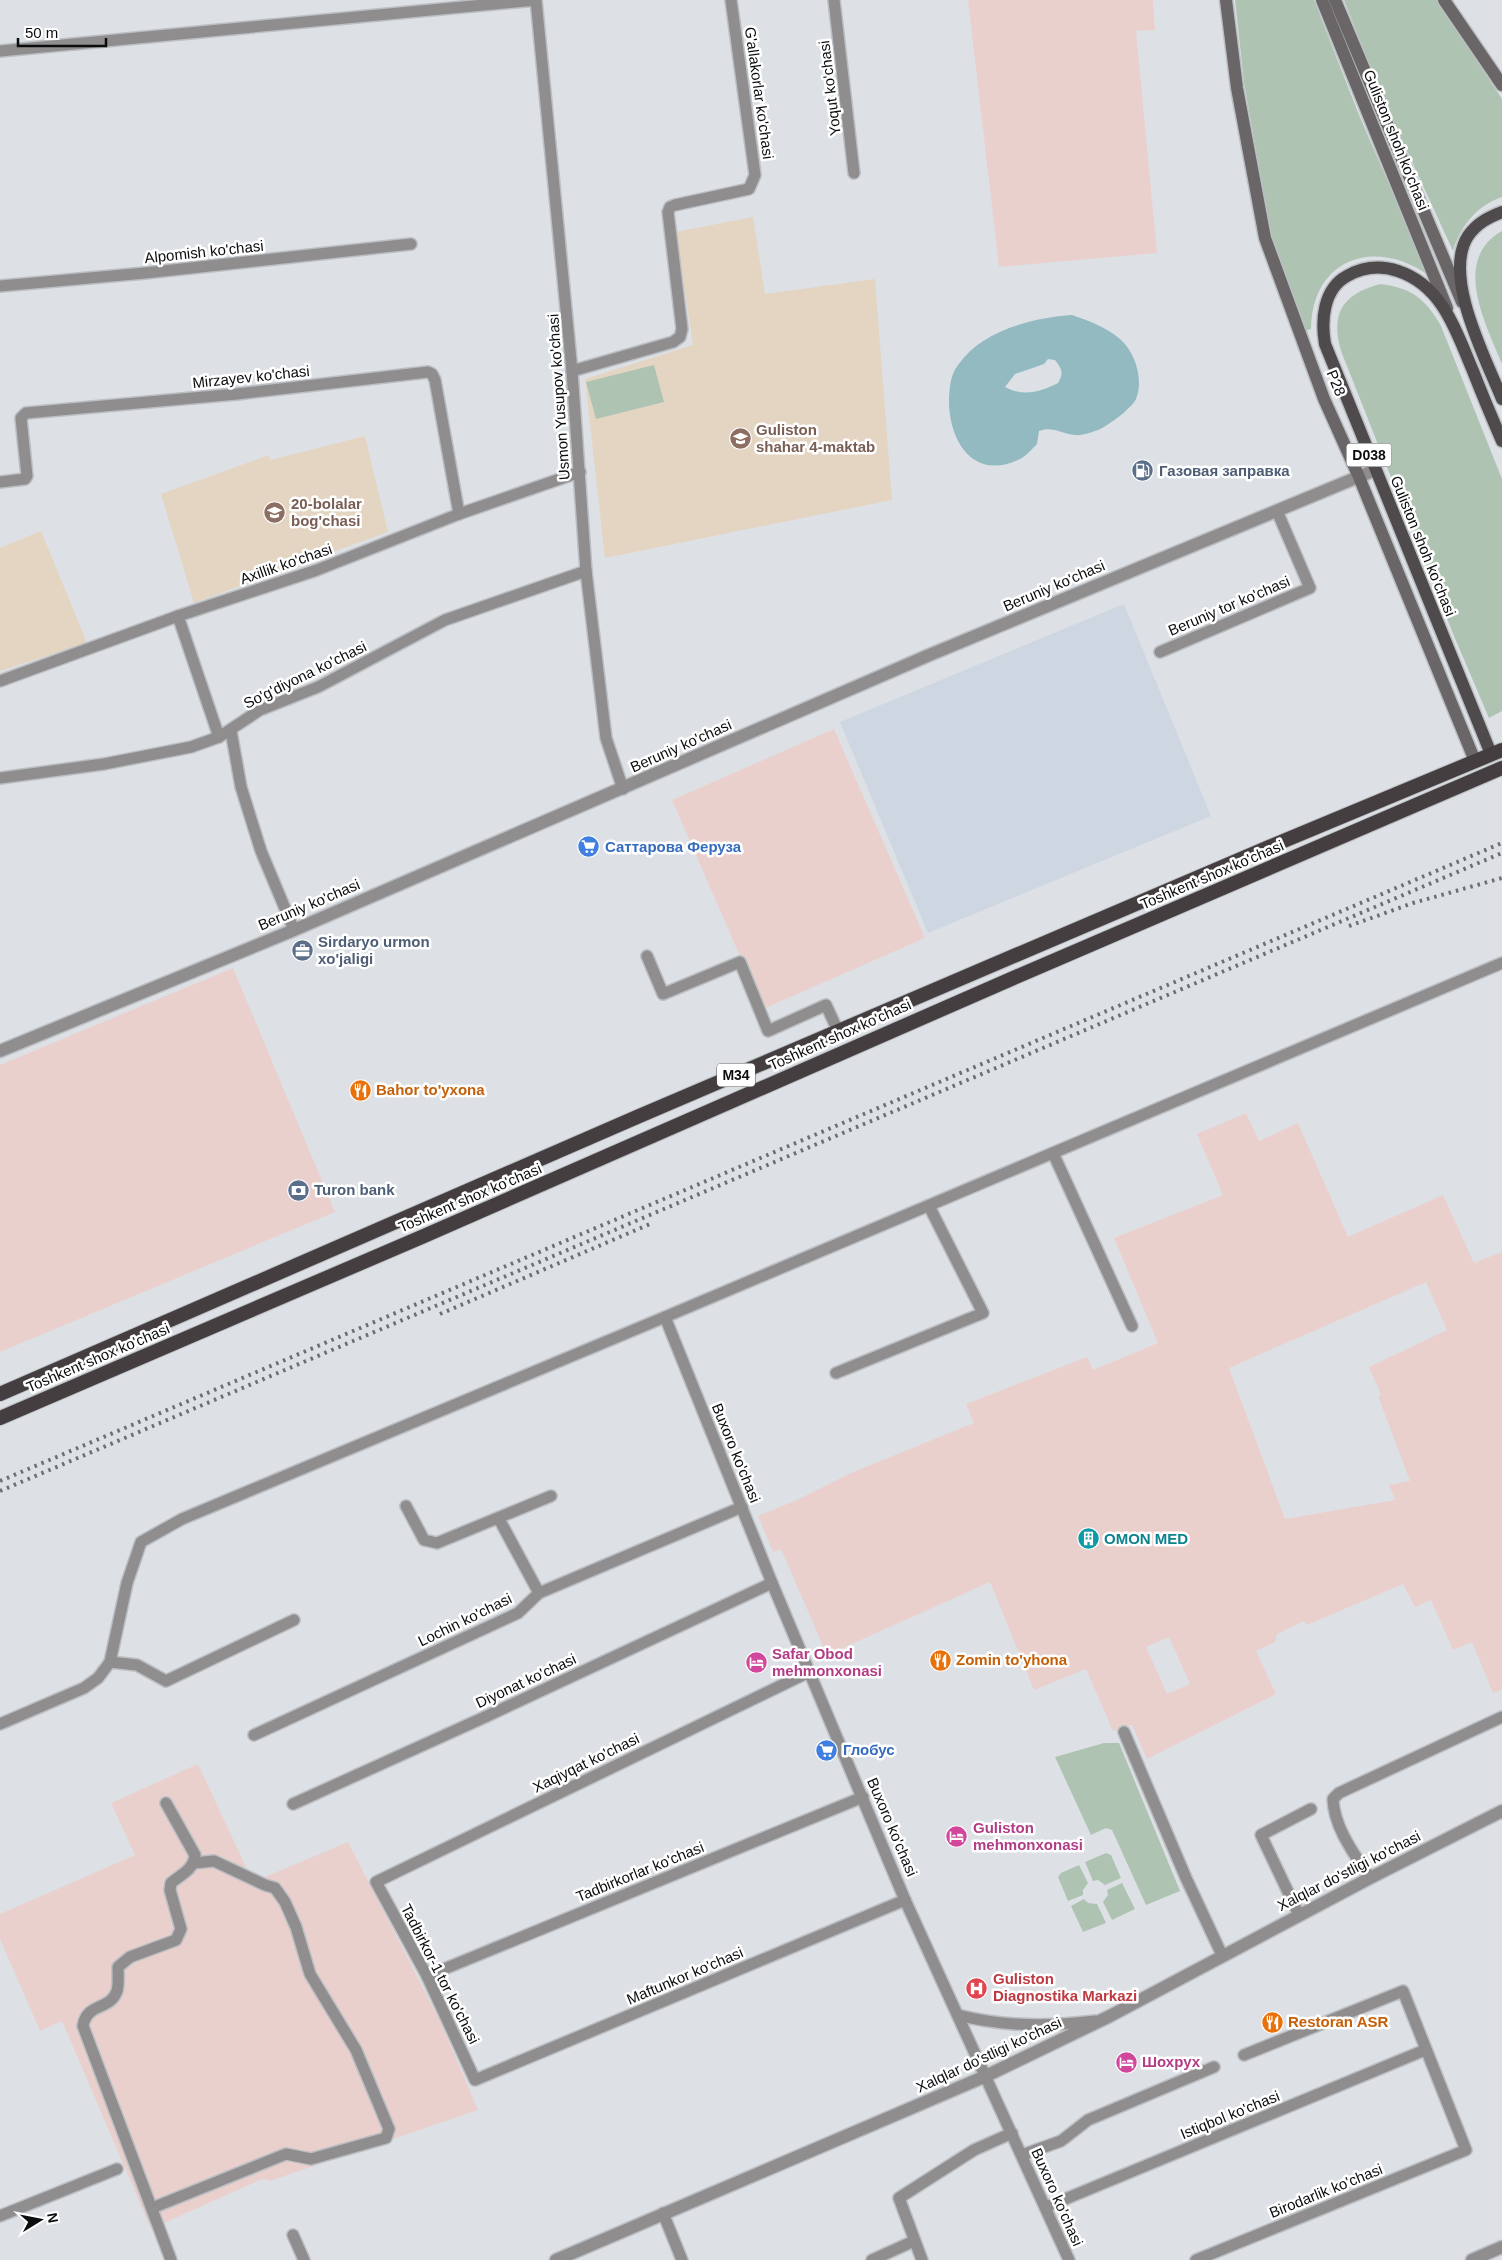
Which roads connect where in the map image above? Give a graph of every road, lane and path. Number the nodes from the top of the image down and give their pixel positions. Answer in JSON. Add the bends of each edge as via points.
{"nodes":[{"id":1,"x":536,"y":0,"type":"edge"},
{"id":2,"x":731,"y":0,"type":"edge"},
{"id":3,"x":834,"y":0,"type":"edge"},
{"id":4,"x":1226,"y":0,"type":"edge"},
{"id":5,"x":1322,"y":0,"type":"edge"},
{"id":6,"x":1335,"y":0,"type":"edge"},
{"id":7,"x":1444,"y":0,"type":"edge"},
{"id":8,"x":0,"y":51,"type":"edge"},
{"id":9,"x":1502,"y":85,"type":"edge"},
{"id":10,"x":854,"y":173,"type":"dead end"},
{"id":11,"x":1502,"y":212,"type":"edge"},
{"id":12,"x":410,"y":244,"type":"dead end"},
{"id":13,"x":0,"y":286,"type":"edge"},
{"id":14,"x":1467,"y":313,"type":"junction"},
{"id":15,"x":1451,"y":319,"type":"junction"},
{"id":16,"x":572,"y":371,"type":"junction"},
{"id":17,"x":1502,"y":399,"type":"edge"},
{"id":18,"x":1502,"y":441,"type":"edge"},
{"id":19,"x":1375,"y":470,"type":"junction"},
{"id":20,"x":580,"y":472,"type":"junction"},
{"id":21,"x":1359,"y":477,"type":"junction"},
{"id":22,"x":0,"y":482,"type":"edge"},
{"id":23,"x":1277,"y":511,"type":"junction"},
{"id":24,"x":459,"y":514,"type":"junction"},
{"id":25,"x":586,"y":571,"type":"junction"},
{"id":26,"x":178,"y":616,"type":"junction"},
{"id":27,"x":1160,"y":652,"type":"dead end"},
{"id":28,"x":0,"y":681,"type":"edge"},
{"id":29,"x":231,"y":731,"type":"junction"},
{"id":30,"x":219,"y":737,"type":"junction"},
{"id":31,"x":1496,"y":752,"type":"edge"},
{"id":32,"x":1475,"y":761,"type":"junction"},
{"id":33,"x":1502,"y":768,"type":"edge"},
{"id":34,"x":0,"y":778,"type":"edge"},
{"id":35,"x":623,"y":789,"type":"junction"},
{"id":36,"x":1214,"y":871,"type":"junction"},
{"id":37,"x":1222,"y":890,"type":"junction"},
{"id":38,"x":294,"y":930,"type":"junction"},
{"id":39,"x":648,"y":956,"type":"dead end"},
{"id":40,"x":1502,"y":963,"type":"edge"},
{"id":41,"x":838,"y":1031,"type":"junction"},
{"id":42,"x":0,"y":1051,"type":"edge"},
{"id":43,"x":1053,"y":1153,"type":"junction"},
{"id":44,"x":929,"y":1206,"type":"junction"},
{"id":45,"x":665,"y":1317,"type":"junction"},
{"id":46,"x":1132,"y":1326,"type":"dead end"},
{"id":47,"x":836,"y":1373,"type":"dead end"},
{"id":48,"x":0,"y":1394,"type":"edge"},
{"id":49,"x":0,"y":1418,"type":"edge"},
{"id":50,"x":551,"y":1496,"type":"dead end"},
{"id":51,"x":406,"y":1506,"type":"dead end"},
{"id":52,"x":742,"y":1507,"type":"junction"},
{"id":53,"x":499,"y":1519,"type":"junction"},
{"id":54,"x":772,"y":1584,"type":"junction"},
{"id":55,"x":539,"y":1593,"type":"junction"},
{"id":56,"x":294,"y":1620,"type":"dead end"},
{"id":57,"x":110,"y":1662,"type":"junction"},
{"id":58,"x":809,"y":1672,"type":"junction"},
{"id":59,"x":1502,"y":1717,"type":"edge"},
{"id":60,"x":0,"y":1724,"type":"edge"},
{"id":61,"x":1124,"y":1732,"type":"dead end"},
{"id":62,"x":254,"y":1735,"type":"dead end"},
{"id":63,"x":863,"y":1797,"type":"junction"},
{"id":64,"x":166,"y":1803,"type":"dead end"},
{"id":65,"x":293,"y":1804,"type":"dead end"},
{"id":66,"x":1311,"y":1809,"type":"dead end"},
{"id":67,"x":1502,"y":1812,"type":"edge"},
{"id":68,"x":194,"y":1863,"type":"junction"},
{"id":69,"x":1370,"y":1878,"type":"junction"},
{"id":70,"x":376,"y":1882,"type":"joint"},
{"id":71,"x":906,"y":1900,"type":"junction"},
{"id":72,"x":1299,"y":1915,"type":"junction"},
{"id":73,"x":1222,"y":1956,"type":"junction"},
{"id":74,"x":428,"y":1976,"type":"junction"},
{"id":75,"x":958,"y":2014,"type":"junction"},
{"id":76,"x":1100,"y":2021,"type":"junction"},
{"id":77,"x":1425,"y":2050,"type":"junction"},
{"id":78,"x":1244,"y":2055,"type":"dead end"},
{"id":79,"x":1214,"y":2067,"type":"dead end"},
{"id":80,"x":986,"y":2076,"type":"junction"},
{"id":81,"x":475,"y":2080,"type":"joint"},
{"id":82,"x":1012,"y":2132,"type":"junction"},
{"id":83,"x":1022,"y":2155,"type":"junction"},
{"id":84,"x":117,"y":2169,"type":"dead end"},
{"id":85,"x":1046,"y":2207,"type":"junction"},
{"id":86,"x":152,"y":2208,"type":"junction"},
{"id":87,"x":664,"y":2214,"type":"junction"},
{"id":88,"x":0,"y":2216,"type":"edge"},
{"id":89,"x":293,"y":2235,"type":"dead end"},
{"id":90,"x":914,"y":2241,"type":"junction"},
{"id":91,"x":1502,"y":2247,"type":"edge"},
{"id":92,"x":171,"y":2260,"type":"edge"},
{"id":93,"x":304,"y":2260,"type":"edge"},
{"id":94,"x":556,"y":2260,"type":"edge"},
{"id":95,"x":682,"y":2260,"type":"edge"},
{"id":96,"x":872,"y":2260,"type":"edge"},
{"id":97,"x":922,"y":2260,"type":"edge"},
{"id":98,"x":1069,"y":2260,"type":"edge"},
{"id":99,"x":1196,"y":2260,"type":"edge"},
{"id":100,"x":1472,"y":2260,"type":"edge"}],
"edges":[{"from":1,"to":8,"type":"street"},
{"from":1,"to":16,"type":"street","name":"Usmon Yusupov ko'chasi"},
{"from":2,"to":16,"type":"street","name":"G'allakorlar ko'chasi","via":[[755,175],[749,189],[670,207],[682,329],[680,337],[674,342]]},
{"from":3,"to":10,"type":"street","name":"Yoqut ko'chasi"},
{"from":4,"to":21,"type":"main road","name":"Р28","number":"D038","via":[[1236,88],[1265,238],[1324,399]]},
{"from":5,"to":15,"type":"main road","name":"Guliston shoh ko'chasi","number":"D038"},
{"from":6,"to":14,"type":"main road","name":"Guliston shoh ko'chasi"},
{"from":7,"to":9,"type":"main road"},
{"from":11,"to":14,"type":"main road","name":"Guliston shoh ko'chasi","via":[[1485,219],[1468,236],[1461,258],[1461,284]]},
{"from":12,"to":13,"type":"street","name":"Alpomish ko'chasi","via":[[145,274]]},
{"from":14,"to":17,"type":"main road","name":"Guliston shoh ko'chasi"},
{"from":15,"to":18,"type":"main road","name":"Guliston shoh ko'chasi","number":"D038"},
{"from":15,"to":19,"type":"main road","name":"Guliston shoh ko'chasi","number":"D038","via":[[1425,285],[1387,267],[1356,271],[1332,290],[1324,309],[1325,344]]},
{"from":16,"to":20,"type":"street","name":"Usmon Yusupov ko'chasi"},
{"from":19,"to":21,"type":"street","name":"Beruniy ko'chasi"},
{"from":19,"to":31,"type":"main road","name":"Guliston shoh ko'chasi","number":"D038"},
{"from":20,"to":24,"type":"street","name":"Axillik ko'chasi"},
{"from":20,"to":25,"type":"street","name":"Usmon Yusupov ko'chasi"},
{"from":21,"to":23,"type":"street","name":"Beruniy ko'chasi"},
{"from":21,"to":32,"type":"main road","name":"Р28","number":"D038"},
{"from":22,"to":24,"type":"street","name":"Mirzayev ko'chasi","via":[[26,478],[21,418],[26,412],[237,394],[428,372],[434,380]]},
{"from":23,"to":27,"type":"street","name":"Beruniy tor ko'chasi","via":[[1310,588]]},
{"from":23,"to":35,"type":"street","name":"Beruniy ko'chasi","via":[[927,656]]},
{"from":24,"to":26,"type":"street","name":"Axillik ko'chasi","via":[[317,570]]},
{"from":25,"to":29,"type":"street","name":"So'g'diyona ko'chasi","via":[[445,620],[318,687],[260,710]]},
{"from":25,"to":35,"type":"street","name":"Usmon Yusupov ko'chasi","via":[[606,738]]},
{"from":26,"to":28,"type":"street","name":"Axillik ko'chasi"},
{"from":26,"to":30,"type":"street"},
{"from":29,"to":30,"type":"street","name":"So'g'diyona ko'chasi"},
{"from":29,"to":38,"type":"street","via":[[241,787],[261,851]]},
{"from":30,"to":34,"type":"street","name":"So'g'diyona ko'chasi","via":[[191,747],[104,764]]},
{"from":31,"to":32,"type":"highway","name":"Toshkent shox ko'chasi","number":"M34"},
{"from":32,"to":36,"type":"highway","name":"Toshkent shox ko'chasi","number":"M34"},
{"from":33,"to":37,"type":"highway","name":"Toshkent shox ko'chasi","number":"M34"},
{"from":35,"to":38,"type":"street","name":"Beruniy ko'chasi"},
{"from":36,"to":37,"type":"highway"},
{"from":36,"to":41,"type":"highway","name":"Toshkent shox ko'chasi","number":"M34"},
{"from":37,"to":49,"type":"highway","name":"Toshkent shox ko'chasi","number":"M34"},
{"from":38,"to":42,"type":"street","name":"Beruniy ko'chasi"},
{"from":39,"to":41,"type":"street","via":[[663,994],[740,962],[768,1031],[826,1005]]},
{"from":40,"to":43,"type":"street"},
{"from":41,"to":48,"type":"highway","name":"Toshkent shox ko'chasi","number":"M34"},
{"from":43,"to":44,"type":"street"},
{"from":43,"to":46,"type":"street"},
{"from":44,"to":45,"type":"street"},
{"from":44,"to":47,"type":"street","via":[[984,1313]]},
{"from":45,"to":52,"type":"street","name":"Buxoro ko'chasi"},
{"from":45,"to":57,"type":"street","via":[[182,1519],[141,1542],[127,1583]]},
{"from":50,"to":53,"type":"street"},
{"from":51,"to":53,"type":"street","via":[[424,1540],[437,1543]]},
{"from":52,"to":54,"type":"street","name":"Buxoro ko'chasi"},
{"from":52,"to":55,"type":"street","name":"Lochin ko'chasi"},
{"from":53,"to":55,"type":"street"},
{"from":54,"to":58,"type":"street","name":"Buxoro ko'chasi"},
{"from":54,"to":65,"type":"street","name":"Diyonat ko'chasi"},
{"from":55,"to":62,"type":"street","name":"Lochin ko'chasi","via":[[518,1613]]},
{"from":56,"to":57,"type":"street","via":[[166,1681],[136,1665]]},
{"from":57,"to":60,"type":"street","via":[[98,1678],[84,1688]]},
{"from":58,"to":63,"type":"street","name":"Buxoro ko'chasi"},
{"from":58,"to":70,"type":"street","name":"Xaqiyqat ko'chasi"},
{"from":59,"to":69,"type":"street","via":[[1339,1793],[1333,1799],[1333,1811],[1350,1847]]},
{"from":61,"to":73,"type":"street"},
{"from":63,"to":71,"type":"street","name":"Buxoro ko'chasi"},
{"from":63,"to":74,"type":"street","name":"Tadbirkorlar ko'chasi"},
{"from":64,"to":68,"type":"street","via":[[196,1855]]},
{"from":66,"to":72,"type":"street","via":[[1260,1834]]},
{"from":67,"to":69,"type":"street","name":"Xalqlar do'stligi ko'chasi"},
{"from":68,"to":86,"type":"street","via":[[171,1882],[170,1890],[181,1929],[176,1940],[130,1957],[118,1967],[117,1991],[108,2002],[84,2016],[83,2026]]},
{"from":68,"to":86,"type":"street","via":[[214,1861],[275,1888],[286,1902],[310,1974],[356,2050],[389,2134],[386,2138],[311,2159],[286,2154]]},
{"from":69,"to":72,"type":"street","name":"Xalqlar do'stligi ko'chasi"},
{"from":70,"to":74,"type":"street","name":"Tadbirkor-1 tor ko'chasi"},
{"from":71,"to":75,"type":"street","name":"Buxoro ko'chasi"},
{"from":71,"to":81,"type":"street","name":"Maftunkor ko'chasi"},
{"from":72,"to":73,"type":"street","name":"Xalqlar do'stligi ko'chasi"},
{"from":73,"to":76,"type":"street","name":"Xalqlar do'stligi ko'chasi"},
{"from":74,"to":81,"type":"street","name":"Tadbirkor-1 tor ko'chasi"},
{"from":75,"to":76,"type":"street","via":[[1011,2025],[1056,2026]]},
{"from":75,"to":80,"type":"street","name":"Buxoro ko'chasi"},
{"from":76,"to":80,"type":"street","name":"Xalqlar do'stligi ko'chasi"},
{"from":77,"to":78,"type":"street","via":[[1402,1991]]},
{"from":77,"to":85,"type":"street","name":"Istiqbol ko'chasi"},
{"from":77,"to":99,"type":"street","name":"Birodarlik ko'chasi","via":[[1466,2150]]},
{"from":79,"to":83,"type":"street","via":[[1088,2120],[1061,2141]]},
{"from":80,"to":82,"type":"street","name":"Buxoro ko'chasi"},
{"from":80,"to":87,"type":"street","name":"Xalqlar do'stligi ko'chasi"},
{"from":82,"to":83,"type":"street","name":"Buxoro ko'chasi"},
{"from":82,"to":90,"type":"street","via":[[974,2150],[899,2198]]},
{"from":83,"to":85,"type":"street","name":"Buxoro ko'chasi"},
{"from":84,"to":88,"type":"street"},
{"from":85,"to":98,"type":"street","name":"Buxoro ko'chasi"},
{"from":86,"to":92,"type":"street"},
{"from":87,"to":94,"type":"street","name":"Xalqlar do'stligi ko'chasi"},
{"from":87,"to":95,"type":"street"},
{"from":89,"to":93,"type":"street"},
{"from":90,"to":96,"type":"street"},
{"from":90,"to":97,"type":"street"},
{"from":91,"to":100,"type":"street"}]}
